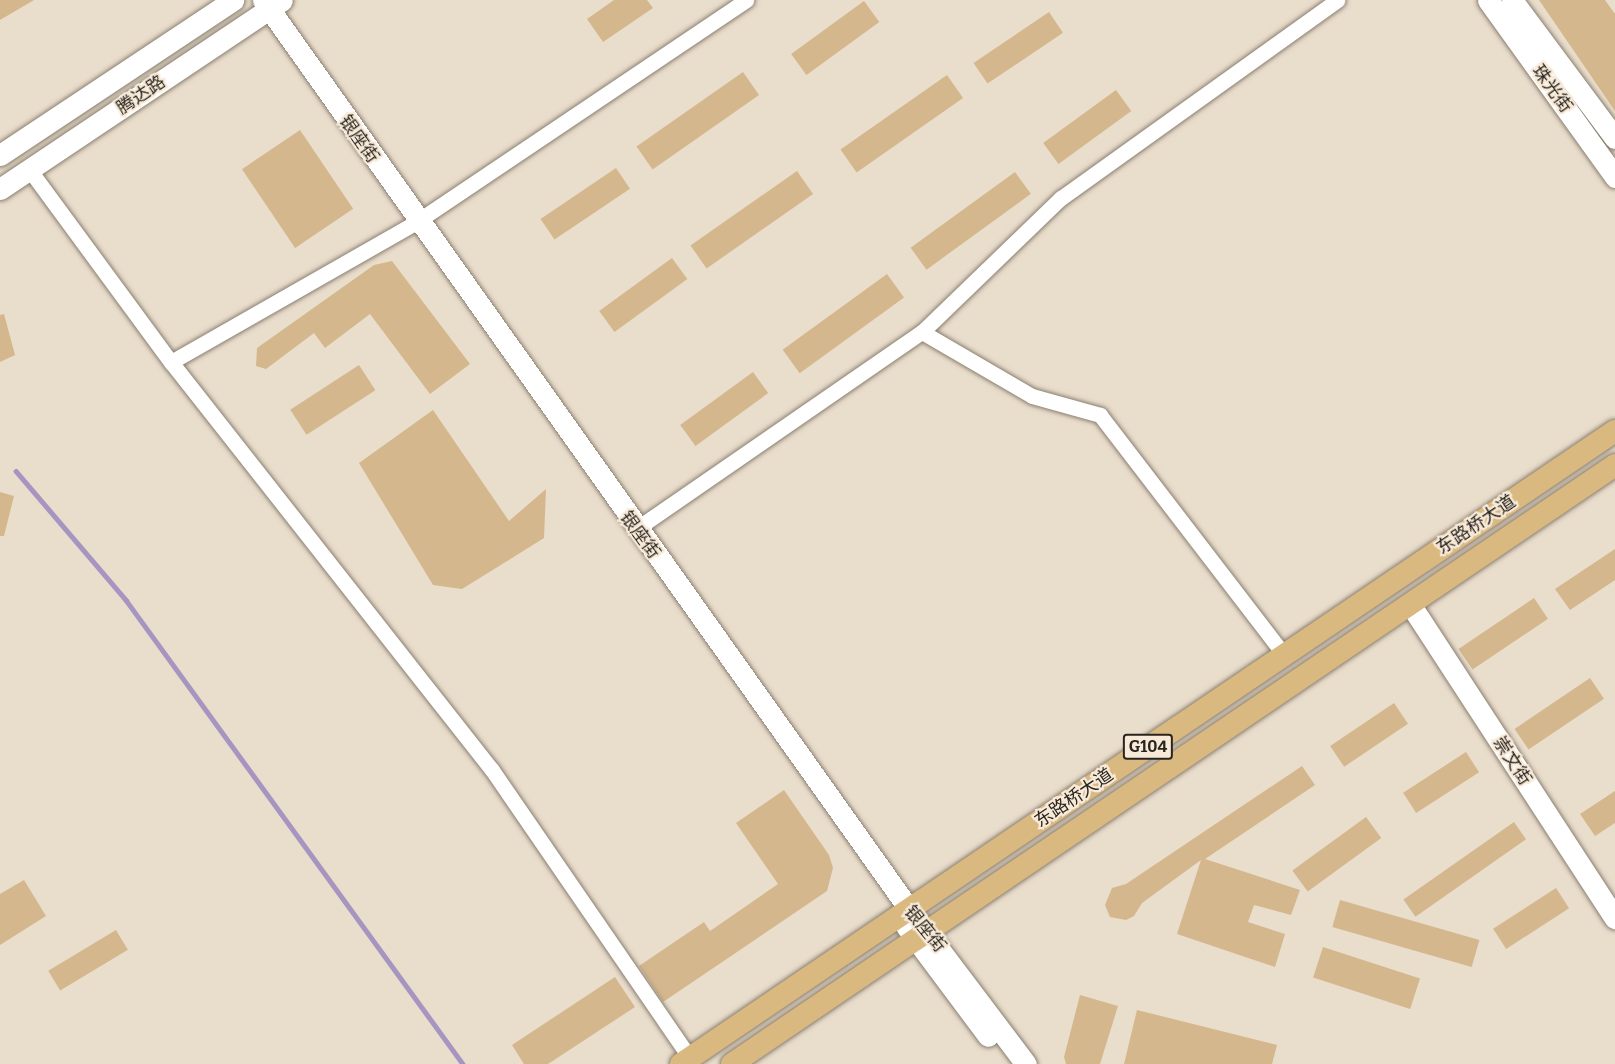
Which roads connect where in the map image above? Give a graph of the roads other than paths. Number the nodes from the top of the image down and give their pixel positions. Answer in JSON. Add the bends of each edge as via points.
{"nodes":[{"id":1,"x":233,"y":0,"type":"edge"},
{"id":2,"x":746,"y":0,"type":"edge"},
{"id":3,"x":1338,"y":0,"type":"edge"},
{"id":4,"x":1488,"y":0,"type":"edge"},
{"id":5,"x":1512,"y":0,"type":"edge"},
{"id":6,"x":263,"y":5,"type":"edge"},
{"id":7,"x":1615,"y":138,"type":"edge"},
{"id":8,"x":0,"y":155,"type":"edge"},
{"id":9,"x":29,"y":169,"type":"junction"},
{"id":10,"x":1615,"y":177,"type":"edge"},
{"id":11,"x":0,"y":189,"type":"edge"},
{"id":12,"x":410,"y":225,"type":"junction"},
{"id":13,"x":922,"y":332,"type":"junction"},
{"id":14,"x":171,"y":362,"type":"junction"},
{"id":15,"x":1615,"y":431,"type":"edge"},
{"id":16,"x":1615,"y":465,"type":"edge"},
{"id":17,"x":636,"y":529,"type":"junction"},
{"id":18,"x":1410,"y":604,"type":"junction"},
{"id":19,"x":1284,"y":656,"type":"junction"},
{"id":20,"x":904,"y":913,"type":"junction"},
{"id":21,"x":1615,"y":918,"type":"edge"},
{"id":22,"x":922,"y":935,"type":"junction"},
{"id":23,"x":686,"y":1061,"type":"edge"},
{"id":24,"x":732,"y":1064,"type":"edge"},
{"id":25,"x":1009,"y":1064,"type":"edge"},
{"id":26,"x":1026,"y":1064,"type":"edge"}],
"edges":[{"from":1,"to":8,"type":"main road","name":"腾达路"},
{"from":2,"to":12,"type":"street"},
{"from":3,"to":13,"type":"street","via":[[1061,198]]},
{"from":4,"to":10,"type":"main road","name":"珠光街"},
{"from":5,"to":7,"type":"main road","name":"珠光街"},
{"from":6,"to":9,"type":"main road","name":"腾达路"},
{"from":6,"to":12,"type":"main road"},
{"from":9,"to":11,"type":"main road","name":"腾达路"},
{"from":9,"to":14,"type":"street"},
{"from":12,"to":14,"type":"street"},
{"from":12,"to":17,"type":"main road","name":"银座街"},
{"from":12,"to":20,"type":"main road"},
{"from":13,"to":17,"type":"street"},
{"from":13,"to":19,"type":"street","via":[[1032,396],[1100,415]]},
{"from":14,"to":23,"type":"street","via":[[492,770]]},
{"from":15,"to":19,"type":"main road","name":"东路桥大道","number":"G104"},
{"from":16,"to":18,"type":"main road","name":"东路桥大道","number":"G104"},
{"from":17,"to":20,"type":"main road","name":"银座街"},
{"from":18,"to":21,"type":"main road","name":"崇文街"},
{"from":18,"to":22,"type":"main road","name":"东路桥大道","number":"G104"},
{"from":19,"to":20,"type":"main road","name":"东路桥大道","number":"G104"},
{"from":20,"to":22,"type":"main road","name":"银座街"},
{"from":20,"to":23,"type":"main road","name":"东路桥大道","number":"G104"},
{"from":22,"to":24,"type":"main road","name":"东路桥大道","number":"G104"},
{"from":22,"to":25,"type":"main road"},
{"from":22,"to":26,"type":"main road","name":"银座街"}]}
